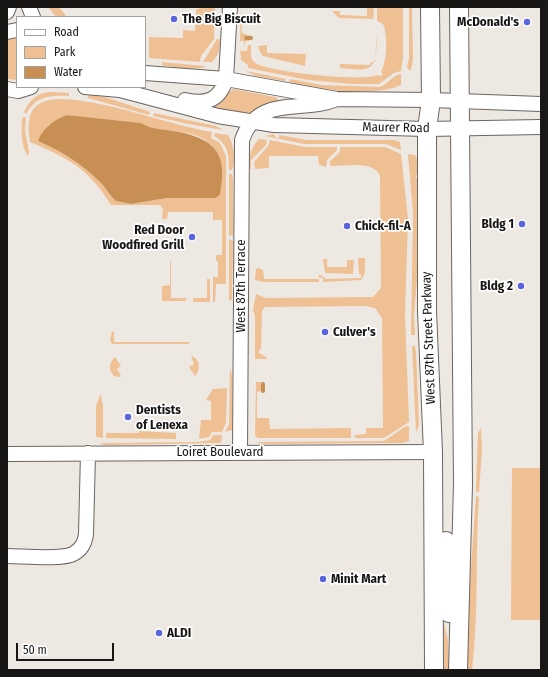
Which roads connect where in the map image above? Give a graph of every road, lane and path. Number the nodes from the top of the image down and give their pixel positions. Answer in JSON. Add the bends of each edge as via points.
{"nodes":[{"id":1,"x":9,"y":7,"type":"edge"},
{"id":2,"x":230,"y":7,"type":"edge"},
{"id":3,"x":430,"y":7,"type":"edge"},
{"id":4,"x":459,"y":7,"type":"edge"},
{"id":5,"x":7,"y":12,"type":"edge"},
{"id":6,"x":146,"y":73,"type":"edge"},
{"id":7,"x":226,"y":79,"type":"junction"},
{"id":8,"x":7,"y":88,"type":"edge"},
{"id":9,"x":27,"y":88,"type":"edge"},
{"id":10,"x":97,"y":88,"type":"edge"},
{"id":11,"x":120,"y":90,"type":"junction"},
{"id":12,"x":337,"y":99,"type":"junction"},
{"id":13,"x":431,"y":100,"type":"junction"},
{"id":14,"x":460,"y":101,"type":"junction"},
{"id":15,"x":541,"y":104,"type":"edge"},
{"id":16,"x":251,"y":122,"type":"junction"},
{"id":17,"x":541,"y":127,"type":"edge"},
{"id":18,"x":460,"y":128,"type":"junction"},
{"id":19,"x":427,"y":129,"type":"junction"},
{"id":20,"x":240,"y":452,"type":"junction"},
{"id":21,"x":433,"y":452,"type":"junction"},
{"id":22,"x":88,"y":453,"type":"junction"},
{"id":23,"x":7,"y":454,"type":"edge"},
{"id":24,"x":7,"y":556,"type":"edge"},
{"id":25,"x":458,"y":624,"type":"junction"},
{"id":26,"x":434,"y":670,"type":"edge"},
{"id":27,"x":458,"y":670,"type":"edge"}],
"edges":[{"from":1,"to":5,"type":"street"},
{"from":2,"to":7,"type":"street"},
{"from":3,"to":13,"type":"main road","name":"West 87th Street Parkway"},
{"from":4,"to":14,"type":"main road"},
{"from":6,"to":7,"type":"street"},
{"from":7,"to":11,"type":"street","name":"Maurer Road","via":[[219,94],[211,100],[198,103],[133,88]]},
{"from":7,"to":12,"type":"street"},
{"from":8,"to":9,"type":"street"},
{"from":10,"to":11,"type":"street","name":"Maurer Road"},
{"from":11,"to":16,"type":"street","name":"Maurer Road","via":[[218,116]]},
{"from":12,"to":13,"type":"street"},
{"from":12,"to":16,"type":"street","via":[[325,104],[269,110]]},
{"from":13,"to":14,"type":"street"},
{"from":13,"to":19,"type":"main road","name":"West 87th Street Parkway"},
{"from":14,"to":15,"type":"street"},
{"from":14,"to":18,"type":"main road"},
{"from":16,"to":19,"type":"street","name":"Maurer Road","via":[[308,127]]},
{"from":16,"to":20,"type":"street","name":"West 87th Terrace","via":[[242,140]]},
{"from":17,"to":18,"type":"street","name":"Maurer Road"},
{"from":18,"to":19,"type":"street","name":"Maurer Road"},
{"from":18,"to":25,"type":"main road","via":[[462,484]]},
{"from":19,"to":21,"type":"main road","name":"West 87th Street Parkway","via":[[427,311]]},
{"from":20,"to":21,"type":"street","name":"Loiret Boulevard"},
{"from":20,"to":22,"type":"street","name":"Loiret Boulevard"},
{"from":21,"to":25,"type":"main road","via":[[445,470],[447,604],[450,617]]},
{"from":21,"to":26,"type":"main road","name":"West 87th Street Parkway"},
{"from":22,"to":23,"type":"street","name":"Loiret Boulevard"},
{"from":22,"to":24,"type":"street","via":[[86,534],[83,545],[78,551],[67,556]]},
{"from":25,"to":27,"type":"main road"}]}
